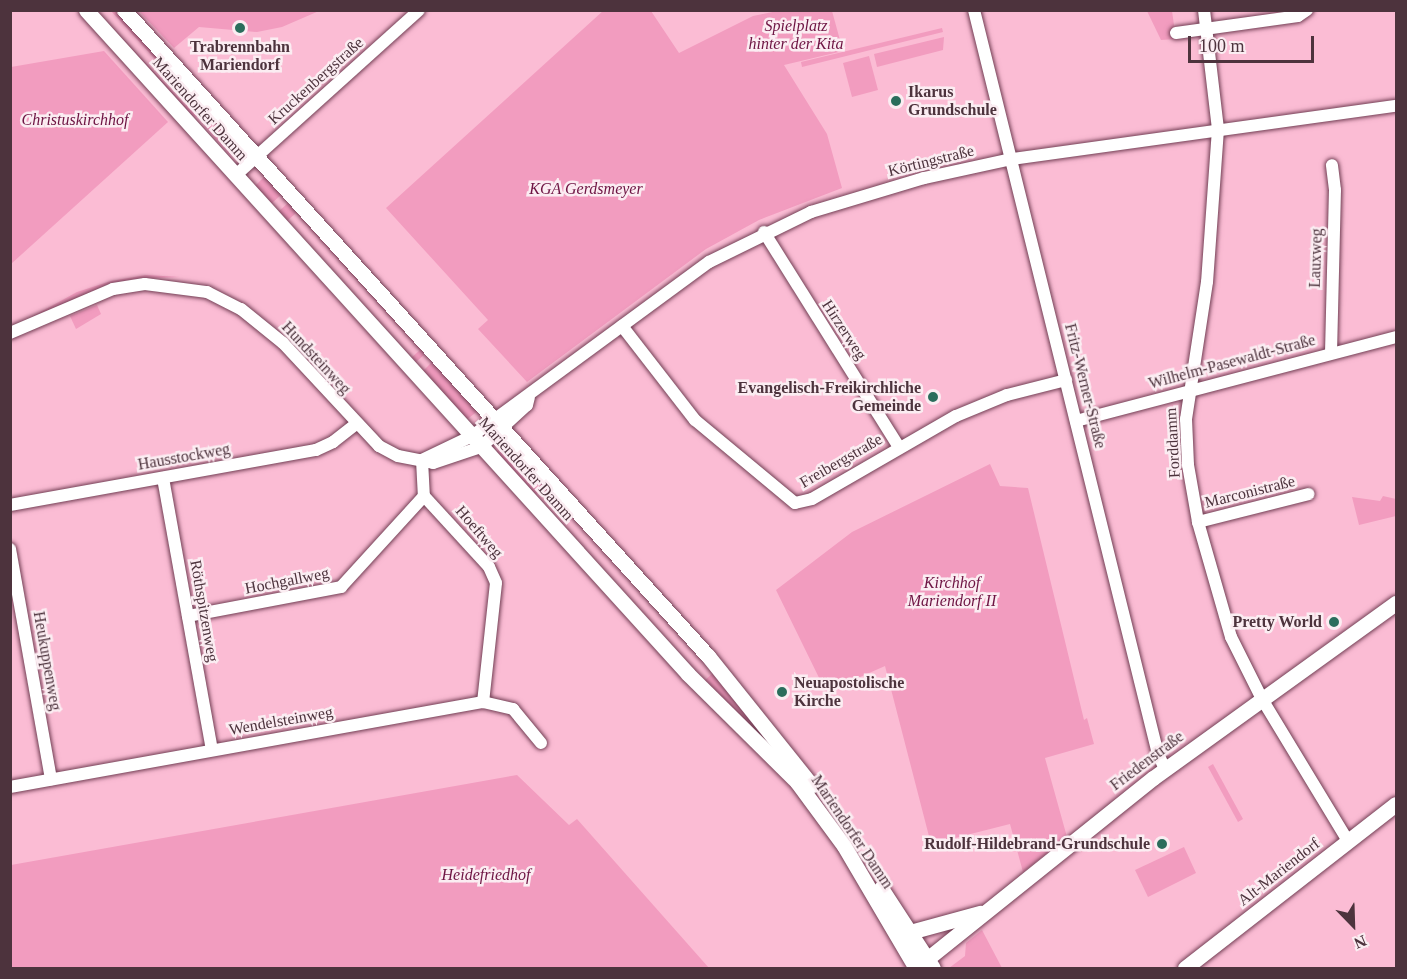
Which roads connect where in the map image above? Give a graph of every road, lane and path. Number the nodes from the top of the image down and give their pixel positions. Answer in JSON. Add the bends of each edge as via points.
{"nodes":[{"id":1,"x":86,"y":10,"type":"edge"},
{"id":2,"x":124,"y":10,"type":"edge"},
{"id":3,"x":419,"y":10,"type":"edge"},
{"id":4,"x":975,"y":10,"type":"edge"},
{"id":5,"x":1204,"y":10,"type":"edge"},
{"id":6,"x":1307,"y":10,"type":"edge"},
{"id":7,"x":1206,"y":28,"type":"junction"},
{"id":8,"x":1176,"y":33,"type":"dead end"},
{"id":9,"x":1396,"y":106,"type":"edge"},
{"id":10,"x":1218,"y":129,"type":"junction"},
{"id":11,"x":257,"y":157,"type":"junction"},
{"id":12,"x":1012,"y":159,"type":"junction"},
{"id":13,"x":1332,"y":165,"type":"dead end"},
{"id":14,"x":236,"y":176,"type":"junction"},
{"id":15,"x":764,"y":232,"type":"junction"},
{"id":16,"x":622,"y":326,"type":"junction"},
{"id":17,"x":10,"y":333,"type":"edge"},
{"id":18,"x":1396,"y":338,"type":"edge"},
{"id":19,"x":1331,"y":353,"type":"junction"},
{"id":20,"x":1066,"y":380,"type":"junction"},
{"id":21,"x":1188,"y":390,"type":"junction"},
{"id":22,"x":1076,"y":421,"type":"junction"},
{"id":23,"x":355,"y":424,"type":"junction"},
{"id":24,"x":498,"y":424,"type":"junction"},
{"id":25,"x":476,"y":442,"type":"junction"},
{"id":26,"x":898,"y":446,"type":"junction"},
{"id":27,"x":422,"y":460,"type":"junction"},
{"id":28,"x":163,"y":478,"type":"junction"},
{"id":29,"x":1309,"y":495,"type":"dead end"},
{"id":30,"x":424,"y":496,"type":"junction"},
{"id":31,"x":10,"y":505,"type":"edge"},
{"id":32,"x":1198,"y":522,"type":"junction"},
{"id":33,"x":10,"y":549,"type":"edge"},
{"id":34,"x":1396,"y":603,"type":"edge"},
{"id":35,"x":188,"y":616,"type":"junction"},
{"id":36,"x":1262,"y":699,"type":"junction"},
{"id":37,"x":483,"y":702,"type":"junction"},
{"id":38,"x":541,"y":743,"type":"dead end"},
{"id":39,"x":212,"y":750,"type":"junction"},
{"id":40,"x":1166,"y":769,"type":"junction"},
{"id":41,"x":51,"y":779,"type":"junction"},
{"id":42,"x":10,"y":787,"type":"edge"},
{"id":43,"x":1396,"y":804,"type":"edge"},
{"id":44,"x":1348,"y":841,"type":"junction"},
{"id":45,"x":988,"y":911,"type":"junction"},
{"id":46,"x":910,"y":932,"type":"junction"},
{"id":47,"x":921,"y":966,"type":"edge"},
{"id":48,"x":1185,"y":969,"type":"edge"}],
"edges":[{"from":1,"to":14,"type":"main road","name":"Mariendorfer Damm"},
{"from":2,"to":11,"type":"main road","name":"Mariendorfer Damm"},
{"from":3,"to":11,"type":"street","name":"Kruckenbergstraße"},
{"from":4,"to":12,"type":"street","name":"Fritz-Werner-Straße"},
{"from":5,"to":7,"type":"street","name":"Forddamm"},
{"from":6,"to":7,"type":"street","via":[[1298,16]]},
{"from":7,"to":8,"type":"street"},
{"from":7,"to":10,"type":"street","name":"Forddamm"},
{"from":9,"to":10,"type":"street","name":"Körtingstraße"},
{"from":10,"to":12,"type":"street","name":"Körtingstraße"},
{"from":10,"to":21,"type":"street","name":"Forddamm","via":[[1207,282]]},
{"from":11,"to":14,"type":"street","name":"Kruckenbergstraße"},
{"from":11,"to":24,"type":"main road","name":"Mariendorfer Damm"},
{"from":12,"to":15,"type":"street","name":"Körtingstraße","via":[[845,200]]},
{"from":12,"to":20,"type":"street","name":"Fritz-Werner-Straße"},
{"from":13,"to":19,"type":"street","name":"Lauxweg"},
{"from":14,"to":25,"type":"main road","name":"Mariendorfer Damm"},
{"from":15,"to":16,"type":"street","name":"Körtingstraße","via":[[709,262]]},
{"from":15,"to":26,"type":"street","name":"Hirzerweg"},
{"from":16,"to":24,"type":"street","name":"Körtingstraße","via":[[529,397],[527,405]]},
{"from":16,"to":26,"type":"street","name":"Freibergstraße","via":[[683,408],[791,501],[806,501]]},
{"from":17,"to":23,"type":"street","name":"Hundsteinweg","via":[[113,289],[145,284],[207,292],[241,309],[283,343]]},
{"from":18,"to":19,"type":"street","name":"Wilhelm-Pasewaldt-Straße"},
{"from":19,"to":21,"type":"street","name":"Wilhelm-Pasewaldt-Straße"},
{"from":20,"to":22,"type":"street","name":"Fritz-Werner-Straße"},
{"from":20,"to":26,"type":"street","name":"Freibergstraße","via":[[979,406]]},
{"from":21,"to":22,"type":"street","name":"Wilhelm-Pasewaldt-Straße"},
{"from":21,"to":32,"type":"street","name":"Forddamm","via":[[1188,465]]},
{"from":22,"to":40,"type":"street","name":"Fritz-Werner-Straße","via":[[1158,754]]},
{"from":23,"to":27,"type":"street","name":"Hundsteinweg","via":[[388,451]]},
{"from":23,"to":28,"type":"street","name":"Hausstockweg","via":[[316,450]]},
{"from":24,"to":25,"type":"street"},
{"from":24,"to":46,"type":"main road","name":"Mariendorfer Damm","via":[[755,710],[846,833]]},
{"from":25,"to":27,"type":"street"},
{"from":25,"to":47,"type":"main road","name":"Mariendorfer Damm","via":[[688,674],[797,782],[844,846]]},
{"from":27,"to":30,"type":"street"},
{"from":28,"to":31,"type":"street","name":"Hausstockweg"},
{"from":28,"to":35,"type":"street","name":"Röthspitzenweg"},
{"from":29,"to":32,"type":"street","name":"Marconistraße"},
{"from":30,"to":35,"type":"street","name":"Hochgallweg","via":[[341,587]]},
{"from":30,"to":37,"type":"street","name":"Hoeftweg","via":[[495,578],[497,598]]},
{"from":32,"to":36,"type":"street","name":"Forddamm","via":[[1231,637]]},
{"from":33,"to":41,"type":"street","name":"Heukuppenweg"},
{"from":34,"to":36,"type":"main road","name":"Friedenstraße"},
{"from":35,"to":39,"type":"street","name":"Röthspitzenweg"},
{"from":36,"to":40,"type":"main road","name":"Friedenstraße"},
{"from":36,"to":44,"type":"street","name":"Forddamm"},
{"from":37,"to":38,"type":"street","name":"Wendelsteinweg","via":[[513,709]]},
{"from":37,"to":39,"type":"street","name":"Wendelsteinweg"},
{"from":39,"to":41,"type":"street","name":"Wendelsteinweg"},
{"from":40,"to":45,"type":"main road","name":"Friedenstraße"},
{"from":41,"to":42,"type":"street","name":"Wendelsteinweg"},
{"from":43,"to":44,"type":"main road","name":"Alt-Mariendorf"},
{"from":44,"to":48,"type":"main road","name":"Alt-Mariendorf"},
{"from":45,"to":46,"type":"main road"},
{"from":45,"to":47,"type":"main road","name":"Friedenstraße"},
{"from":46,"to":47,"type":"main road","name":"Mariendorfer Damm"}]}
